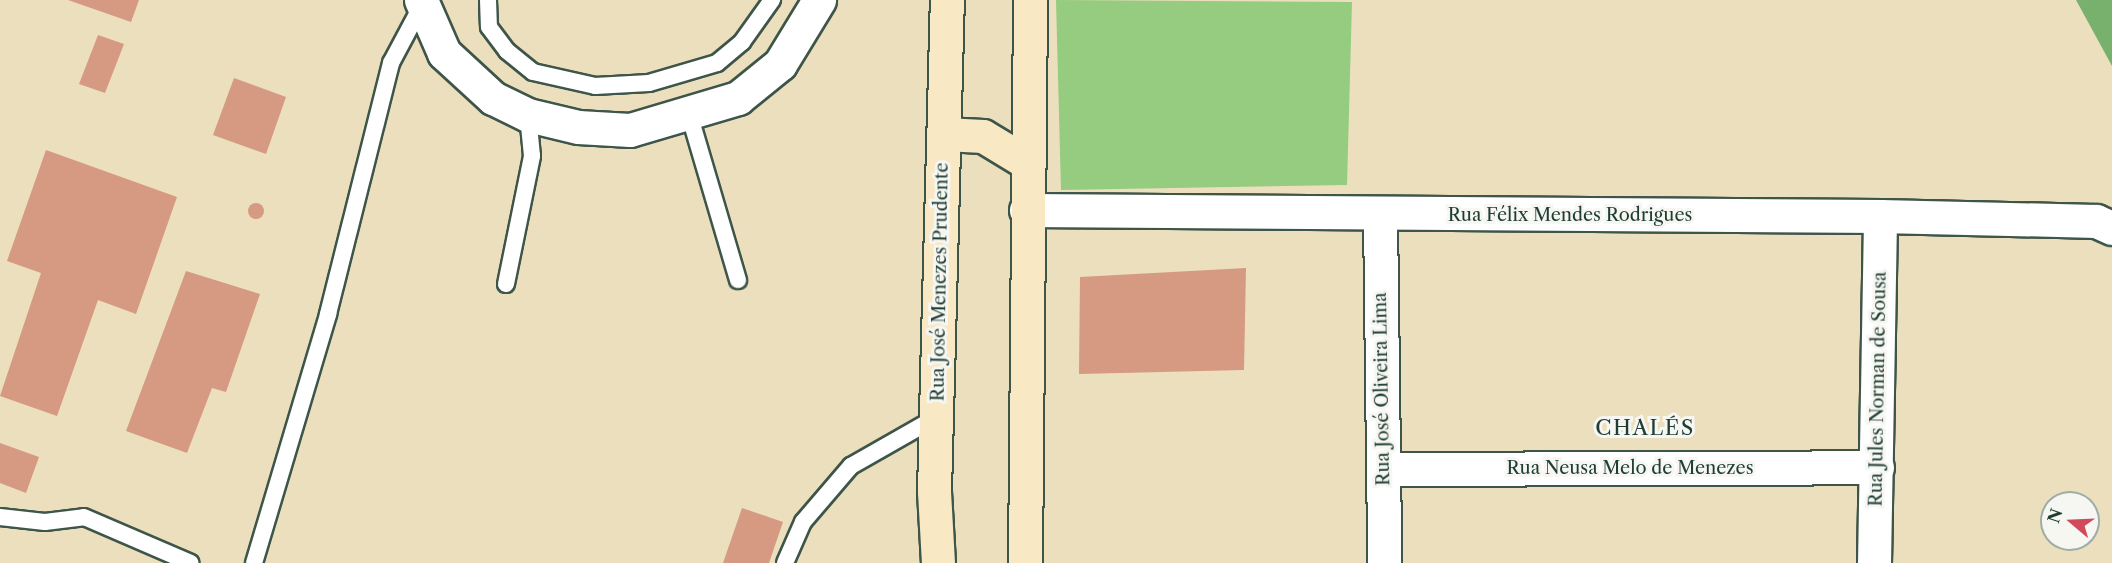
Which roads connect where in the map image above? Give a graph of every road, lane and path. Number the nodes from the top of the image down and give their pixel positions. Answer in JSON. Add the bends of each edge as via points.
{"nodes":[{"id":1,"x":488,"y":0,"type":"edge"},
{"id":2,"x":772,"y":0,"type":"edge"},
{"id":3,"x":819,"y":0,"type":"edge"},
{"id":4,"x":947,"y":0,"type":"edge"},
{"id":5,"x":1030,"y":0,"type":"edge"},
{"id":6,"x":422,"y":2,"type":"edge"},
{"id":7,"x":528,"y":115,"type":"junction"},
{"id":8,"x":690,"y":117,"type":"junction"},
{"id":9,"x":944,"y":134,"type":"junction"},
{"id":10,"x":1026,"y":162,"type":"junction"},
{"id":11,"x":1026,"y":210,"type":"junction"},
{"id":12,"x":1380,"y":214,"type":"junction"},
{"id":13,"x":1880,"y":216,"type":"junction"},
{"id":14,"x":2112,"y":228,"type":"edge"},
{"id":15,"x":738,"y":280,"type":"dead end"},
{"id":16,"x":506,"y":284,"type":"dead end"},
{"id":17,"x":937,"y":417,"type":"junction"},
{"id":18,"x":1877,"y":467,"type":"junction"},
{"id":19,"x":1384,"y":469,"type":"junction"},
{"id":20,"x":0,"y":517,"type":"edge"},
{"id":21,"x":190,"y":563,"type":"edge"},
{"id":22,"x":254,"y":563,"type":"edge"},
{"id":23,"x":785,"y":563,"type":"edge"},
{"id":24,"x":938,"y":563,"type":"edge"},
{"id":25,"x":1025,"y":563,"type":"edge"},
{"id":26,"x":1384,"y":563,"type":"edge"},
{"id":27,"x":1874,"y":563,"type":"edge"}],
"edges":[{"from":1,"to":2,"type":"lane","via":[[489,27],[507,51],[533,72],[595,86],[649,82],[717,63],[742,42]]},
{"from":3,"to":8,"type":"street","via":[[780,64],[738,98]]},
{"from":4,"to":9,"type":"main road","name":"Rua José Menezes Prudente"},
{"from":5,"to":10,"type":"main road"},
{"from":6,"to":7,"type":"street","via":[[444,53],[493,98]]},
{"from":6,"to":22,"type":"lane","via":[[391,63],[328,314]]},
{"from":7,"to":8,"type":"street","via":[[578,127],[630,130]]},
{"from":7,"to":16,"type":"lane","via":[[532,156]]},
{"from":8,"to":15,"type":"lane"},
{"from":9,"to":10,"type":"main road","via":[[983,136]]},
{"from":9,"to":17,"type":"main road","name":"Rua José Menezes Prudente"},
{"from":10,"to":11,"type":"main road"},
{"from":11,"to":12,"type":"street","name":"Rua Félix Mendes Rodrigues"},
{"from":11,"to":25,"type":"main road"},
{"from":12,"to":13,"type":"street","name":"Rua Félix Mendes Rodrigues"},
{"from":12,"to":19,"type":"street","name":"Rua José Oliveira Lima"},
{"from":13,"to":14,"type":"street","name":"Rua Félix Mendes Rodrigues","via":[[2096,220]]},
{"from":13,"to":18,"type":"street","name":"Rua Jules Norman de Sousa"},
{"from":17,"to":23,"type":"lane","via":[[851,466],[803,522]]},
{"from":17,"to":24,"type":"main road","name":"Rua José Menezes Prudente"},
{"from":18,"to":19,"type":"street","name":"Rua Neusa Melo de Menezes"},
{"from":18,"to":27,"type":"street","name":"Rua Jules Norman de Sousa"},
{"from":19,"to":26,"type":"street","name":"Rua José Oliveira Lima"},
{"from":20,"to":21,"type":"lane","via":[[45,522],[84,517]]}]}
